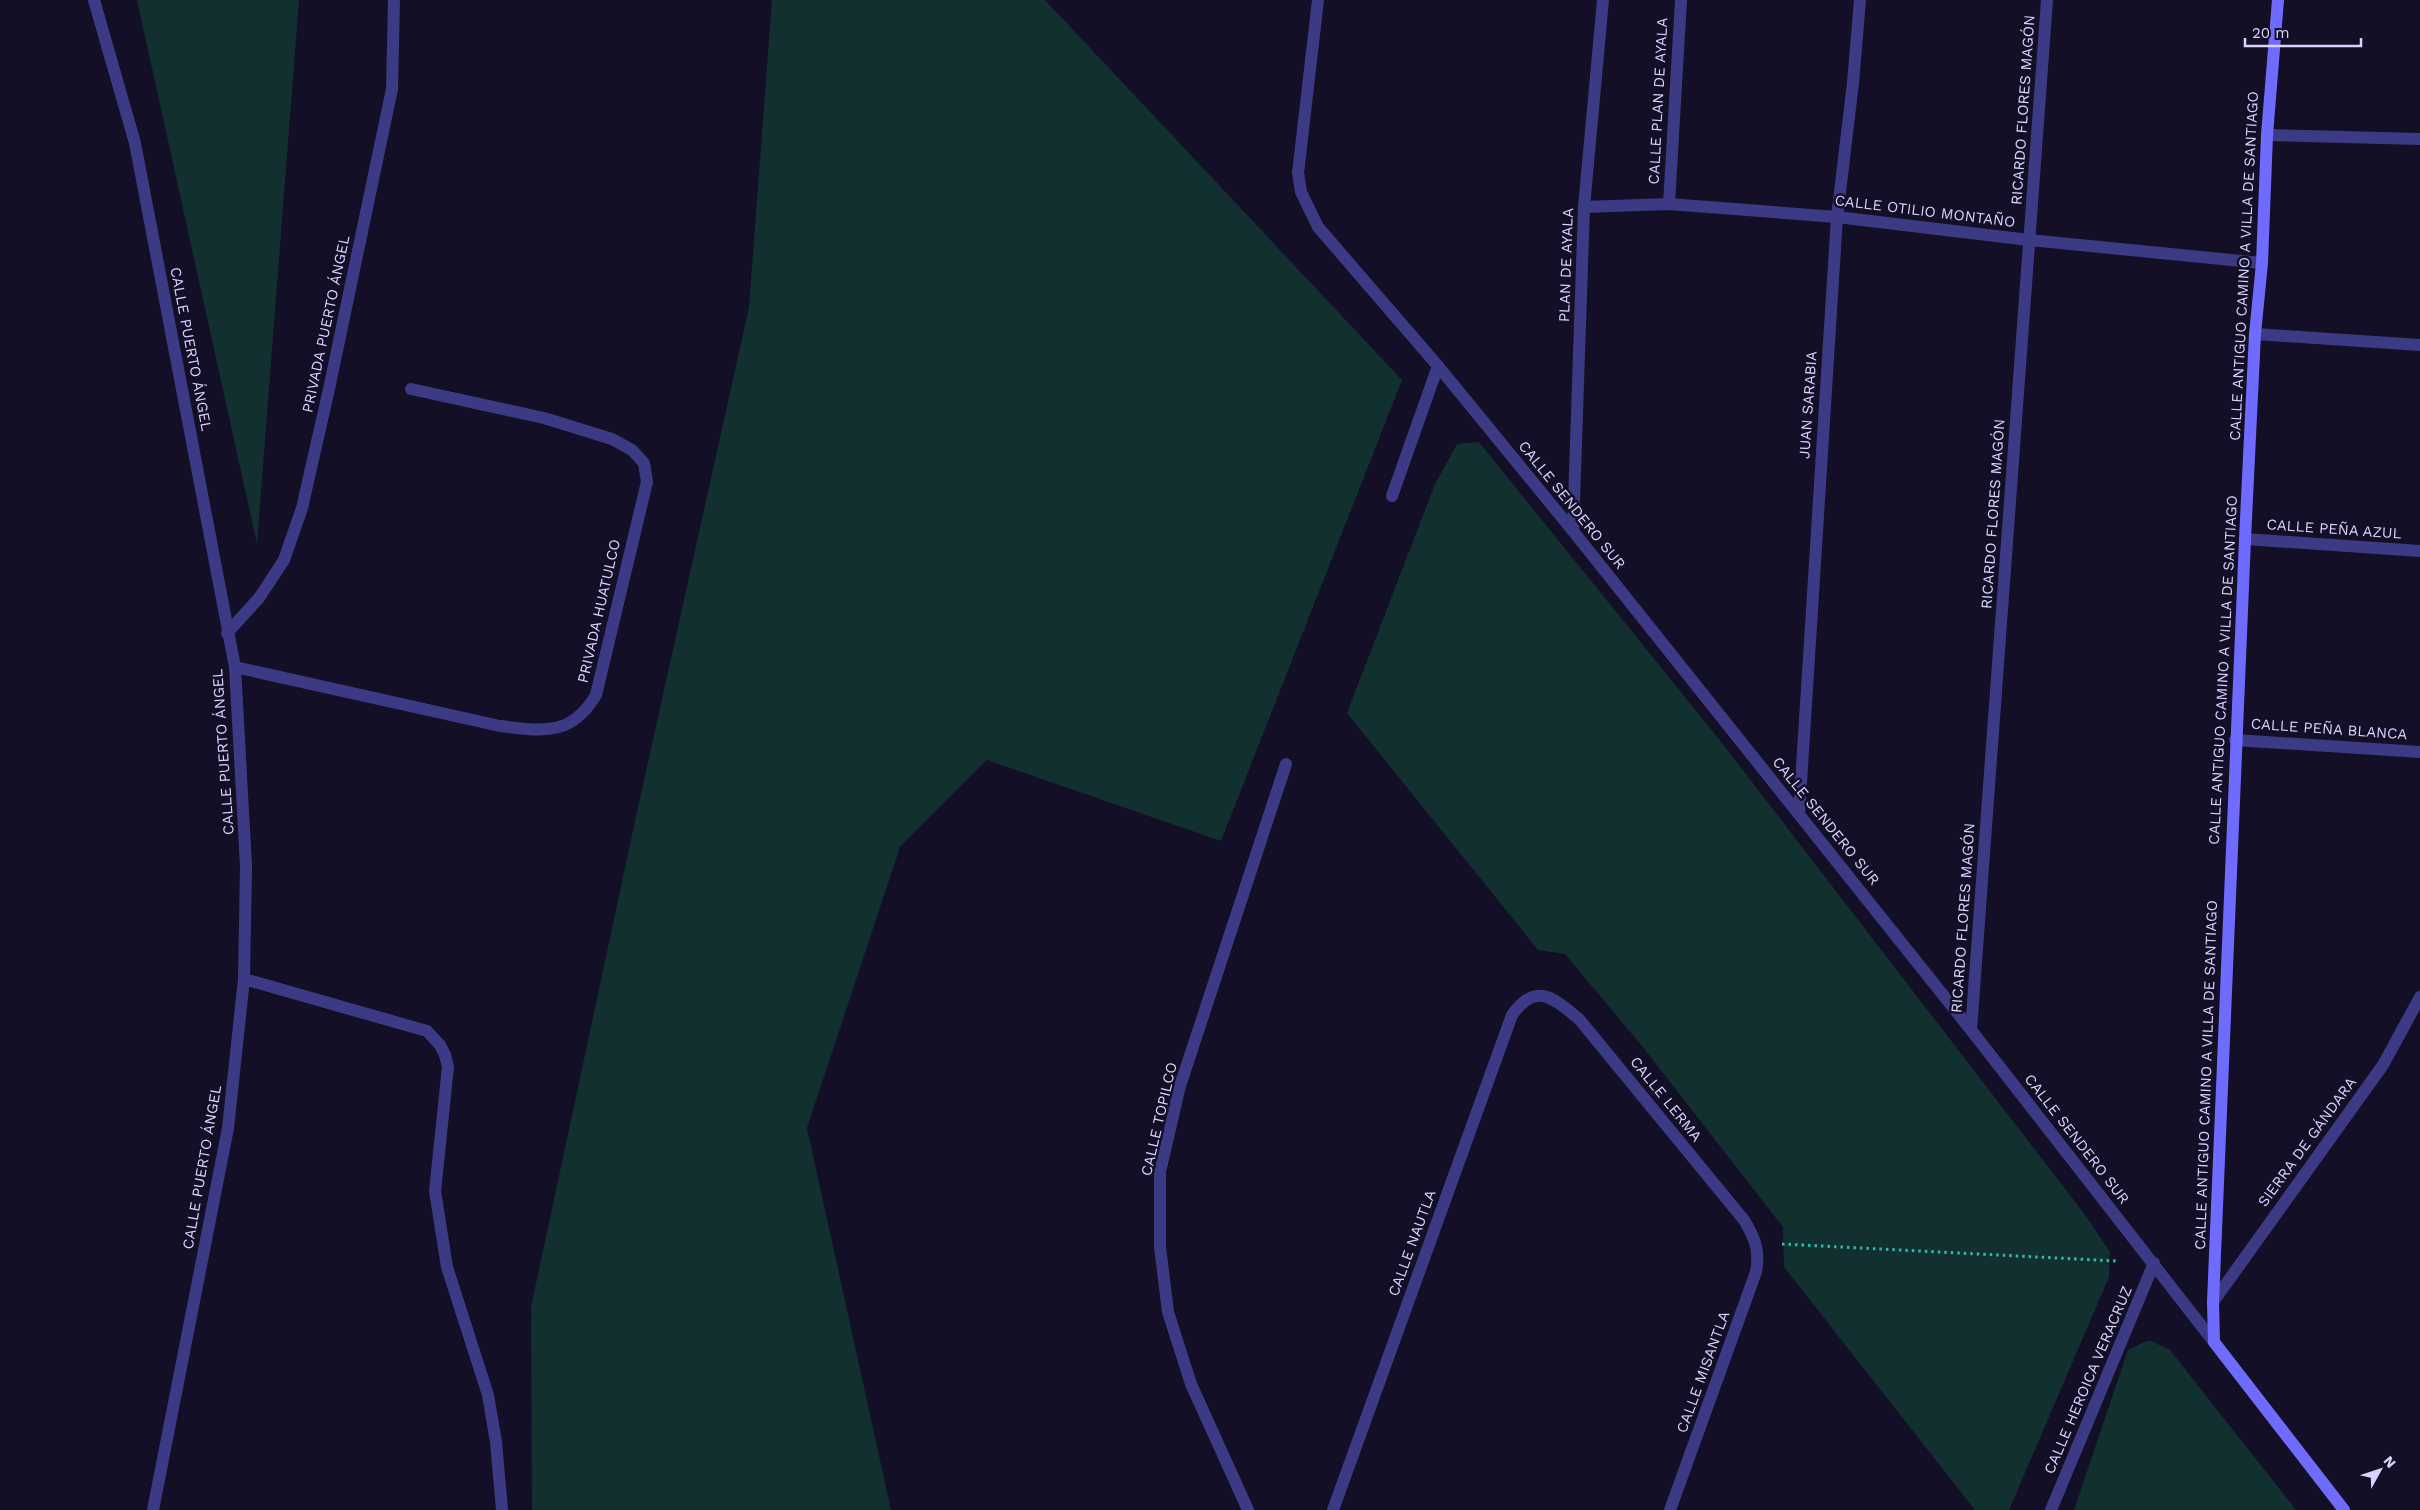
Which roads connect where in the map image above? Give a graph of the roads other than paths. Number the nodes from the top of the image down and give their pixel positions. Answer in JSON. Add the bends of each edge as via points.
{"nodes":[{"id":1,"x":94,"y":0,"type":"edge"},
{"id":2,"x":394,"y":0,"type":"edge"},
{"id":3,"x":1318,"y":0,"type":"edge"},
{"id":4,"x":1604,"y":0,"type":"edge"},
{"id":5,"x":1681,"y":0,"type":"edge"},
{"id":6,"x":1860,"y":0,"type":"edge"},
{"id":7,"x":2047,"y":0,"type":"edge"},
{"id":8,"x":2278,"y":0,"type":"edge"},
{"id":9,"x":2267,"y":135,"type":"junction"},
{"id":10,"x":2420,"y":139,"type":"edge"},
{"id":11,"x":1669,"y":204,"type":"junction"},
{"id":12,"x":1584,"y":207,"type":"junction"},
{"id":13,"x":1836,"y":216,"type":"junction"},
{"id":14,"x":2029,"y":240,"type":"junction"},
{"id":15,"x":2262,"y":263,"type":"junction"},
{"id":16,"x":2255,"y":334,"type":"junction"},
{"id":17,"x":2420,"y":345,"type":"edge"},
{"id":18,"x":1438,"y":366,"type":"junction"},
{"id":19,"x":411,"y":389,"type":"dead end"},
{"id":20,"x":1392,"y":496,"type":"dead end"},
{"id":21,"x":1573,"y":531,"type":"junction"},
{"id":22,"x":2245,"y":539,"type":"junction"},
{"id":23,"x":2420,"y":551,"type":"edge"},
{"id":24,"x":228,"y":632,"type":"junction"},
{"id":25,"x":235,"y":667,"type":"junction"},
{"id":26,"x":2235,"y":740,"type":"junction"},
{"id":27,"x":2420,"y":752,"type":"edge"},
{"id":28,"x":1286,"y":764,"type":"dead end"},
{"id":29,"x":1799,"y":814,"type":"junction"},
{"id":30,"x":244,"y":979,"type":"junction"},
{"id":31,"x":1534,"y":995,"type":"joint"},
{"id":32,"x":2420,"y":997,"type":"edge"},
{"id":33,"x":1971,"y":1030,"type":"junction"},
{"id":34,"x":1757,"y":1243,"type":"joint"},
{"id":35,"x":2154,"y":1263,"type":"junction"},
{"id":36,"x":2213,"y":1302,"type":"junction"},
{"id":37,"x":2214,"y":1342,"type":"junction"},
{"id":38,"x":153,"y":1510,"type":"edge"},
{"id":39,"x":502,"y":1510,"type":"edge"},
{"id":40,"x":1248,"y":1510,"type":"edge"},
{"id":41,"x":1333,"y":1510,"type":"edge"},
{"id":42,"x":1670,"y":1510,"type":"edge"},
{"id":43,"x":2051,"y":1510,"type":"edge"},
{"id":44,"x":2344,"y":1510,"type":"edge"}],
"edges":[{"from":1,"to":24,"type":"street","name":"CALLE PUERTO ÁNGEL","via":[[136,143]]},
{"from":2,"to":24,"type":"street","name":"PRIVADA PUERTO ÁNGEL","via":[[392,89],[302,508],[284,560],[259,598]]},
{"from":3,"to":18,"type":"street","name":"CALLE SENDERO SUR","via":[[1298,173],[1301,192],[1318,226]]},
{"from":4,"to":12,"type":"street","name":"PLAN DE AYALA"},
{"from":5,"to":11,"type":"street","name":"CALLE PLAN DE AYALA"},
{"from":6,"to":13,"type":"street","name":"JUAN SARABIA"},
{"from":7,"to":14,"type":"street","name":"RICARDO FLORES MAGÓN"},
{"from":8,"to":9,"type":"street","name":"CALLE ANTIGUO CAMINO A VILLA DE SANTIAGO"},
{"from":9,"to":10,"type":"street"},
{"from":9,"to":15,"type":"street","name":"CALLE ANTIGUO CAMINO A VILLA DE SANTIAGO"},
{"from":11,"to":12,"type":"street","name":"CALLE OTILIO MONTAÑO"},
{"from":11,"to":13,"type":"street","name":"CALLE OTILIO MONTAÑO"},
{"from":12,"to":21,"type":"street","name":"PLAN DE AYALA"},
{"from":13,"to":14,"type":"street","name":"CALLE OTILIO MONTAÑO"},
{"from":13,"to":29,"type":"street","name":"JUAN SARABIA"},
{"from":14,"to":15,"type":"street","name":"CALLE OTILIO MONTAÑO"},
{"from":14,"to":33,"type":"street","name":"RICARDO FLORES MAGÓN"},
{"from":15,"to":16,"type":"street","name":"CALLE ANTIGUO CAMINO A VILLA DE SANTIAGO"},
{"from":16,"to":17,"type":"street"},
{"from":16,"to":22,"type":"street","name":"CALLE ANTIGUO CAMINO A VILLA DE SANTIAGO"},
{"from":18,"to":20,"type":"street"},
{"from":18,"to":21,"type":"street","name":"CALLE SENDERO SUR"},
{"from":19,"to":25,"type":"street","name":"PRIVADA HUATULCO","via":[[544,418],[612,439],[632,450],[644,463],[647,482],[596,695],[587,710],[574,722],[554,729],[509,727]]},
{"from":21,"to":29,"type":"street","name":"CALLE SENDERO SUR"},
{"from":22,"to":23,"type":"street","name":"CALLE PEÑA AZUL"},
{"from":22,"to":26,"type":"street","name":"CALLE ANTIGUO CAMINO A VILLA DE SANTIAGO"},
{"from":24,"to":25,"type":"street","name":"CALLE PUERTO ÁNGEL"},
{"from":25,"to":30,"type":"street","name":"CALLE PUERTO ÁNGEL","via":[[246,866]]},
{"from":26,"to":27,"type":"street","name":"CALLE PEÑA BLANCA"},
{"from":26,"to":36,"type":"street","name":"CALLE ANTIGUO CAMINO A VILLA DE SANTIAGO"},
{"from":28,"to":40,"type":"street","name":"CALLE TOPILCO","via":[[1180,1086],[1160,1172],[1160,1247],[1168,1312],[1191,1384]]},
{"from":29,"to":33,"type":"street","name":"CALLE SENDERO SUR"},
{"from":30,"to":38,"type":"street","name":"CALLE PUERTO ÁNGEL","via":[[228,1128]]},
{"from":30,"to":39,"type":"street","via":[[427,1031],[446,1055],[448,1067],[435,1190],[447,1267],[488,1396]]},
{"from":31,"to":34,"type":"street","name":"CALLE LERMA","via":[[1547,996],[1579,1018],[1744,1220]]},
{"from":31,"to":41,"type":"street","name":"CALLE NAUTLA","via":[[1521,1002],[1512,1015]]},
{"from":32,"to":36,"type":"street","name":"SIERRA DE GÁNDARA","via":[[2383,1065]]},
{"from":33,"to":35,"type":"street","name":"CALLE SENDERO SUR"},
{"from":34,"to":42,"type":"street","name":"CALLE MISANTLA","via":[[1756,1272]]},
{"from":35,"to":37,"type":"street","name":"CALLE SENDERO SUR"},
{"from":35,"to":43,"type":"street","name":"CALLE HEROICA VERACRUZ"},
{"from":36,"to":37,"type":"street","name":"CALLE ANTIGUO CAMINO A VILLA DE SANTIAGO"},
{"from":37,"to":44,"type":"street","name":"CALLE SENDERO SUR"}]}
